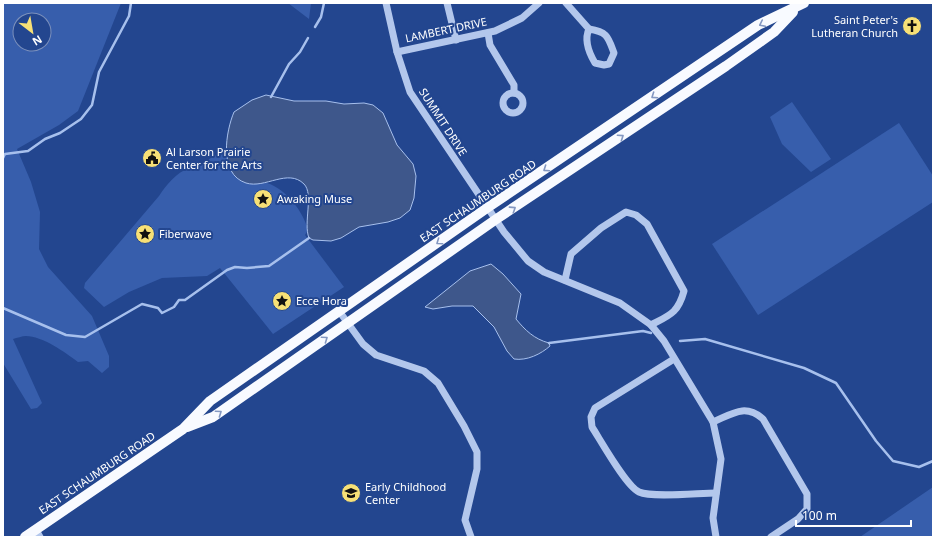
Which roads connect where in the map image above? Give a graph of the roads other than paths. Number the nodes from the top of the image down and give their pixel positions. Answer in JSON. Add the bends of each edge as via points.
{"nodes":[{"id":1,"x":386,"y":3,"type":"edge"},
{"id":2,"x":447,"y":3,"type":"edge"},
{"id":3,"x":539,"y":3,"type":"edge"},
{"id":4,"x":566,"y":3,"type":"edge"},
{"id":5,"x":799,"y":5,"type":"edge"},
{"id":6,"x":589,"y":29,"type":"junction"},
{"id":7,"x":488,"y":33,"type":"junction"},
{"id":8,"x":456,"y":40,"type":"junction"},
{"id":9,"x":397,"y":52,"type":"junction"},
{"id":10,"x":514,"y":92,"type":"dead end"},
{"id":11,"x":487,"y":208,"type":"junction"},
{"id":12,"x":496,"y":220,"type":"junction"},
{"id":13,"x":565,"y":280,"type":"junction"},
{"id":14,"x":339,"y":312,"type":"junction"},
{"id":15,"x":347,"y":323,"type":"junction"},
{"id":16,"x":651,"y":325,"type":"junction"},
{"id":17,"x":674,"y":359,"type":"junction"},
{"id":18,"x":713,"y":422,"type":"junction"},
{"id":19,"x":183,"y":429,"type":"junction"},
{"id":20,"x":716,"y":493,"type":"junction"},
{"id":21,"x":38,"y":534,"type":"edge"},
{"id":22,"x":25,"y":537,"type":"edge"},
{"id":23,"x":471,"y":537,"type":"edge"},
{"id":24,"x":716,"y":537,"type":"edge"},
{"id":25,"x":771,"y":537,"type":"edge"}],
"edges":[{"from":1,"to":9,"type":"street","name":"SUMMIT DRIVE"},
{"from":2,"to":8,"type":"street"},
{"from":3,"to":7,"type":"street","name":"LAMBERT DRIVE","via":[[522,18]]},
{"from":4,"to":6,"type":"street"},
{"from":5,"to":11,"type":"main road","name":"EAST SCHAUMBURG ROAD","one_way":true,"via":[[758,25]]},
{"from":12,"to":5,"type":"main road","name":"EAST SCHAUMBURG ROAD","one_way":true,"via":[[774,32]]},
{"from":6,"to":6,"type":"street","via":[[586,40],[595,63],[609,64],[614,53],[608,36],[602,31]]},
{"from":7,"to":8,"type":"street","name":"LAMBERT DRIVE"},
{"from":7,"to":10,"type":"street","via":[[490,45],[514,85]]},
{"from":8,"to":9,"type":"street","name":"LAMBERT DRIVE"},
{"from":9,"to":11,"type":"street","name":"SUMMIT DRIVE","via":[[410,92]]},
{"from":11,"to":12,"type":"street","name":"SUMMIT DRIVE"},
{"from":11,"to":14,"type":"main road","name":"EAST SCHAUMBURG ROAD","one_way":true},
{"from":12,"to":13,"type":"street","name":"SUMMIT DRIVE","via":[[528,261],[544,272]]},
{"from":12,"to":15,"type":"main road","name":"EAST SCHAUMBURG ROAD"},
{"from":13,"to":16,"type":"street","name":"SUMMIT DRIVE","via":[[620,303]]},
{"from":13,"to":16,"type":"street","via":[[571,254],[601,228],[626,212],[636,215],[647,224],[684,290],[681,302],[674,313]]},
{"from":14,"to":15,"type":"street"},
{"from":14,"to":19,"type":"main road","name":"EAST SCHAUMBURG ROAD","via":[[210,401]]},
{"from":19,"to":15,"type":"main road","name":"EAST SCHAUMBURG ROAD","one_way":true,"via":[[213,417]]},
{"from":15,"to":23,"type":"street","via":[[363,344],[376,355],[424,371],[438,383],[464,426],[477,452],[477,469],[465,520]]},
{"from":16,"to":17,"type":"street","name":"SUMMIT DRIVE"},
{"from":17,"to":18,"type":"street","name":"SUMMIT DRIVE"},
{"from":17,"to":20,"type":"street","via":[[595,408],[591,417],[592,427],[628,483],[638,492]]},
{"from":18,"to":20,"type":"street","name":"SUMMIT DRIVE","via":[[721,459]]},
{"from":18,"to":25,"type":"street","via":[[745,409],[755,412],[763,419],[807,494],[807,509],[798,519]]},
{"from":19,"to":21,"type":"main road","name":"EAST SCHAUMBURG ROAD"},
{"from":20,"to":24,"type":"street","name":"SUMMIT DRIVE","via":[[713,518]]},
{"from":21,"to":22,"type":"main road","name":"EAST SCHAUMBURG ROAD"}]}
